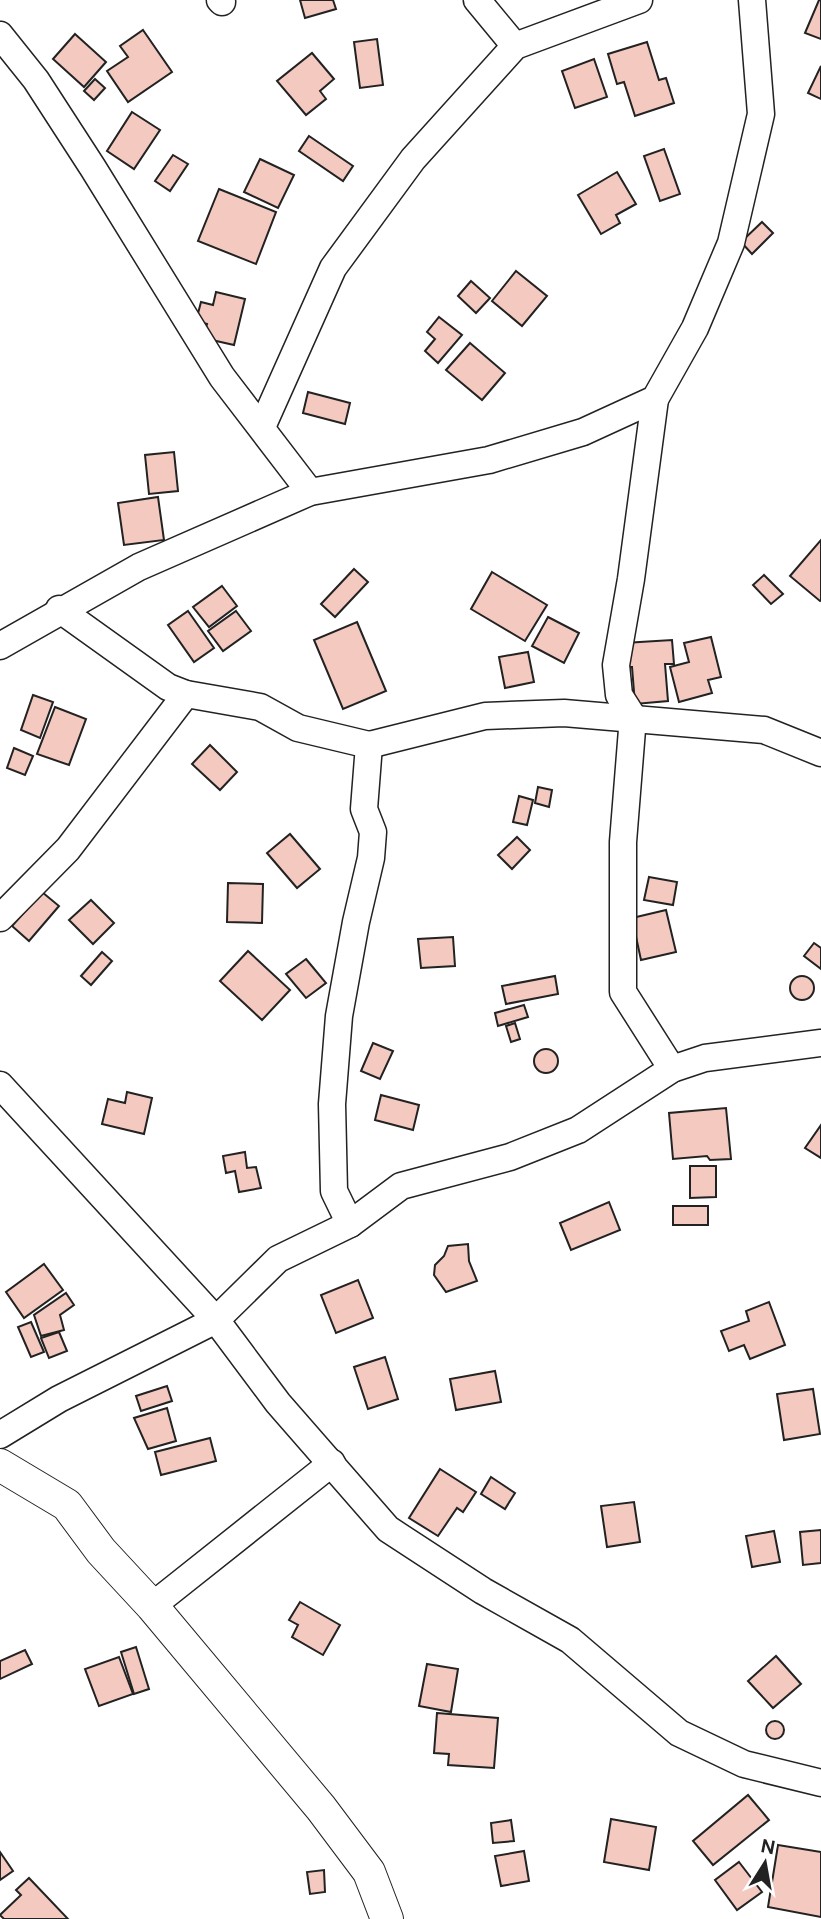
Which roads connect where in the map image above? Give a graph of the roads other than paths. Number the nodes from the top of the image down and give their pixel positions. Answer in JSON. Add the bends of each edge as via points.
{"nodes":[{"id":1,"x":477,"y":0,"type":"edge"},
{"id":2,"x":639,"y":0,"type":"edge"},
{"id":3,"x":752,"y":0,"type":"edge"},
{"id":4,"x":0,"y":35,"type":"edge"},
{"id":5,"x":515,"y":46,"type":"junction"},
{"id":6,"x":654,"y":399,"type":"junction"},
{"id":7,"x":262,"y":427,"type":"junction"},
{"id":8,"x":310,"y":492,"type":"junction"},
{"id":9,"x":59,"y":609,"type":"junction"},
{"id":10,"x":6,"y":633,"type":"edge"},
{"id":11,"x":186,"y":695,"type":"junction"},
{"id":12,"x":633,"y":717,"type":"junction"},
{"id":13,"x":369,"y":746,"type":"junction"},
{"id":14,"x":821,"y":753,"type":"edge"},
{"id":15,"x":0,"y":918,"type":"edge"},
{"id":16,"x":821,"y":1043,"type":"edge"},
{"id":17,"x":672,"y":1069,"type":"junction"},
{"id":18,"x":0,"y":1085,"type":"edge"},
{"id":19,"x":350,"y":1224,"type":"junction"},
{"id":20,"x":216,"y":1320,"type":"junction"},
{"id":21,"x":0,"y":1436,"type":"edge"},
{"id":22,"x":332,"y":1463,"type":"junction"},
{"id":23,"x":0,"y":1465,"type":"edge"},
{"id":24,"x":152,"y":1605,"type":"junction"},
{"id":25,"x":821,"y":1783,"type":"edge"},
{"id":26,"x":387,"y":1919,"type":"edge"}],
"edges":[{"from":1,"to":5,"type":"street"},
{"from":2,"to":5,"type":"street"},
{"from":3,"to":6,"type":"street","via":[[761,114],[731,243],[695,328]]},
{"from":4,"to":7,"type":"street","via":[[36,80],[222,377]]},
{"from":5,"to":7,"type":"street","via":[[413,159],[333,268]]},
{"from":6,"to":8,"type":"street","via":[[583,432],[489,460]]},
{"from":6,"to":12,"type":"street","via":[[632,579],[616,665],[619,695]]},
{"from":7,"to":8,"type":"street"},
{"from":8,"to":9,"type":"street","via":[[139,567]]},
{"from":9,"to":10,"type":"street"},
{"from":9,"to":11,"type":"street"},
{"from":11,"to":13,"type":"street","via":[[260,707],[298,728]]},
{"from":11,"to":15,"type":"street","via":[[68,849]]},
{"from":12,"to":13,"type":"street","via":[[564,713],[485,716]]},
{"from":12,"to":14,"type":"street","via":[[764,730]]},
{"from":12,"to":17,"type":"street","via":[[624,842],[623,992]]},
{"from":13,"to":19,"type":"street","via":[[364,809],[373,832],[371,858],[339,1016],[332,1104],[334,1191]]},
{"from":16,"to":17,"type":"street","via":[[705,1058]]},
{"from":17,"to":19,"type":"street","via":[[578,1130],[510,1157],[401,1186]]},
{"from":18,"to":20,"type":"street"},
{"from":19,"to":20,"type":"street","via":[[278,1259]]},
{"from":20,"to":21,"type":"street","via":[[59,1399]]},
{"from":20,"to":22,"type":"street","via":[[278,1403]]},
{"from":22,"to":24,"type":"street"},
{"from":22,"to":25,"type":"street","via":[[388,1529],[570,1640],[678,1733],[744,1763]]},
{"from":23,"to":24,"type":"street","via":[[67,1504],[101,1551]]},
{"from":24,"to":26,"type":"street","via":[[369,1872]]}]}
